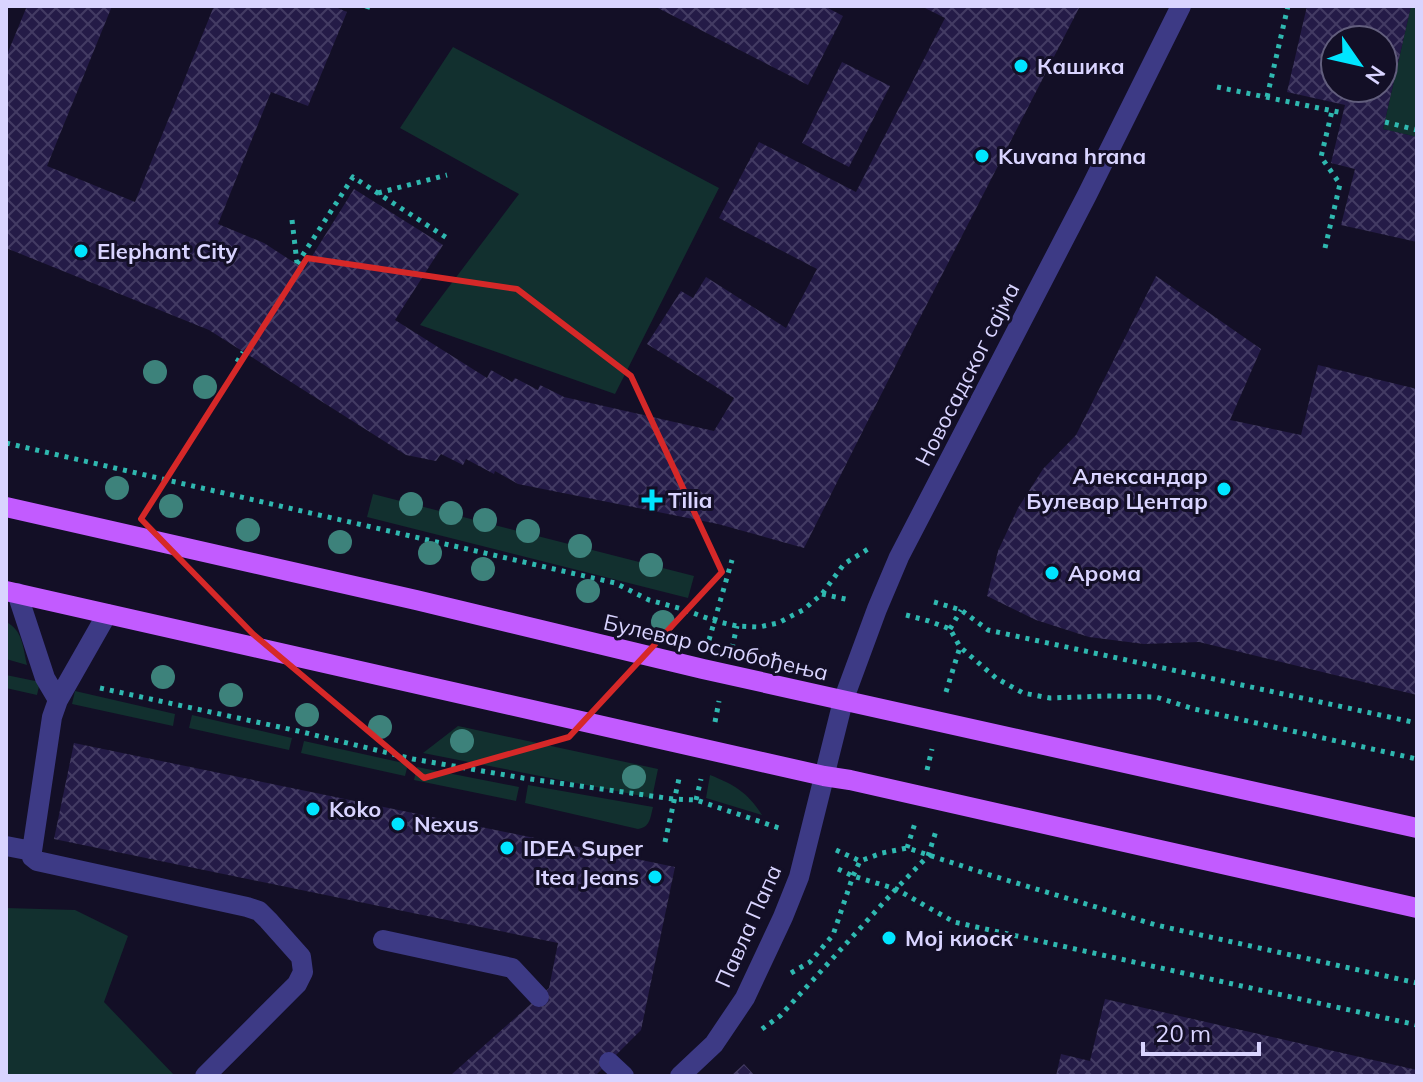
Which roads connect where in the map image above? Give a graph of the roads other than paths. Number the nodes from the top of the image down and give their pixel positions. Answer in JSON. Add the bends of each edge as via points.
{"nodes":[{"id":1,"x":1181,"y":6,"type":"edge"},
{"id":2,"x":6,"y":507,"type":"edge"},
{"id":3,"x":11,"y":592,"type":"edge"},
{"id":4,"x":107,"y":614,"type":"junction"},
{"id":5,"x":58,"y":700,"type":"junction"},
{"id":6,"x":843,"y":701,"type":"junction"},
{"id":7,"x":824,"y":776,"type":"junction"},
{"id":8,"x":1417,"y":828,"type":"edge"},
{"id":9,"x":6,"y":846,"type":"edge"},
{"id":10,"x":32,"y":851,"type":"junction"},
{"id":11,"x":1417,"y":908,"type":"edge"},
{"id":12,"x":383,"y":940,"type":"dead end"},
{"id":13,"x":539,"y":997,"type":"dead end"},
{"id":14,"x":205,"y":1076,"type":"edge"},
{"id":15,"x":680,"y":1076,"type":"edge"}],
"edges":[{"from":1,"to":6,"type":"street","name":"Новосадског сајма","via":[[899,557]]},
{"from":2,"to":6,"type":"main road","name":"Булевар ослобођења"},
{"from":3,"to":4,"type":"main road"},
{"from":3,"to":5,"type":"street"},
{"from":4,"to":5,"type":"street"},
{"from":4,"to":7,"type":"main road"},
{"from":5,"to":10,"type":"street"},
{"from":6,"to":7,"type":"street","name":"Новосадског сајма"},
{"from":6,"to":8,"type":"main road","name":"Булевар ослобођења"},
{"from":7,"to":11,"type":"main road"},
{"from":7,"to":15,"type":"street","name":"Павла Папа","via":[[799,877],[745,998],[714,1044]]},
{"from":9,"to":10,"type":"street"},
{"from":10,"to":14,"type":"street","via":[[37,861],[259,911],[301,957],[303,972],[297,984]]},
{"from":12,"to":13,"type":"street","via":[[512,968]]}]}
